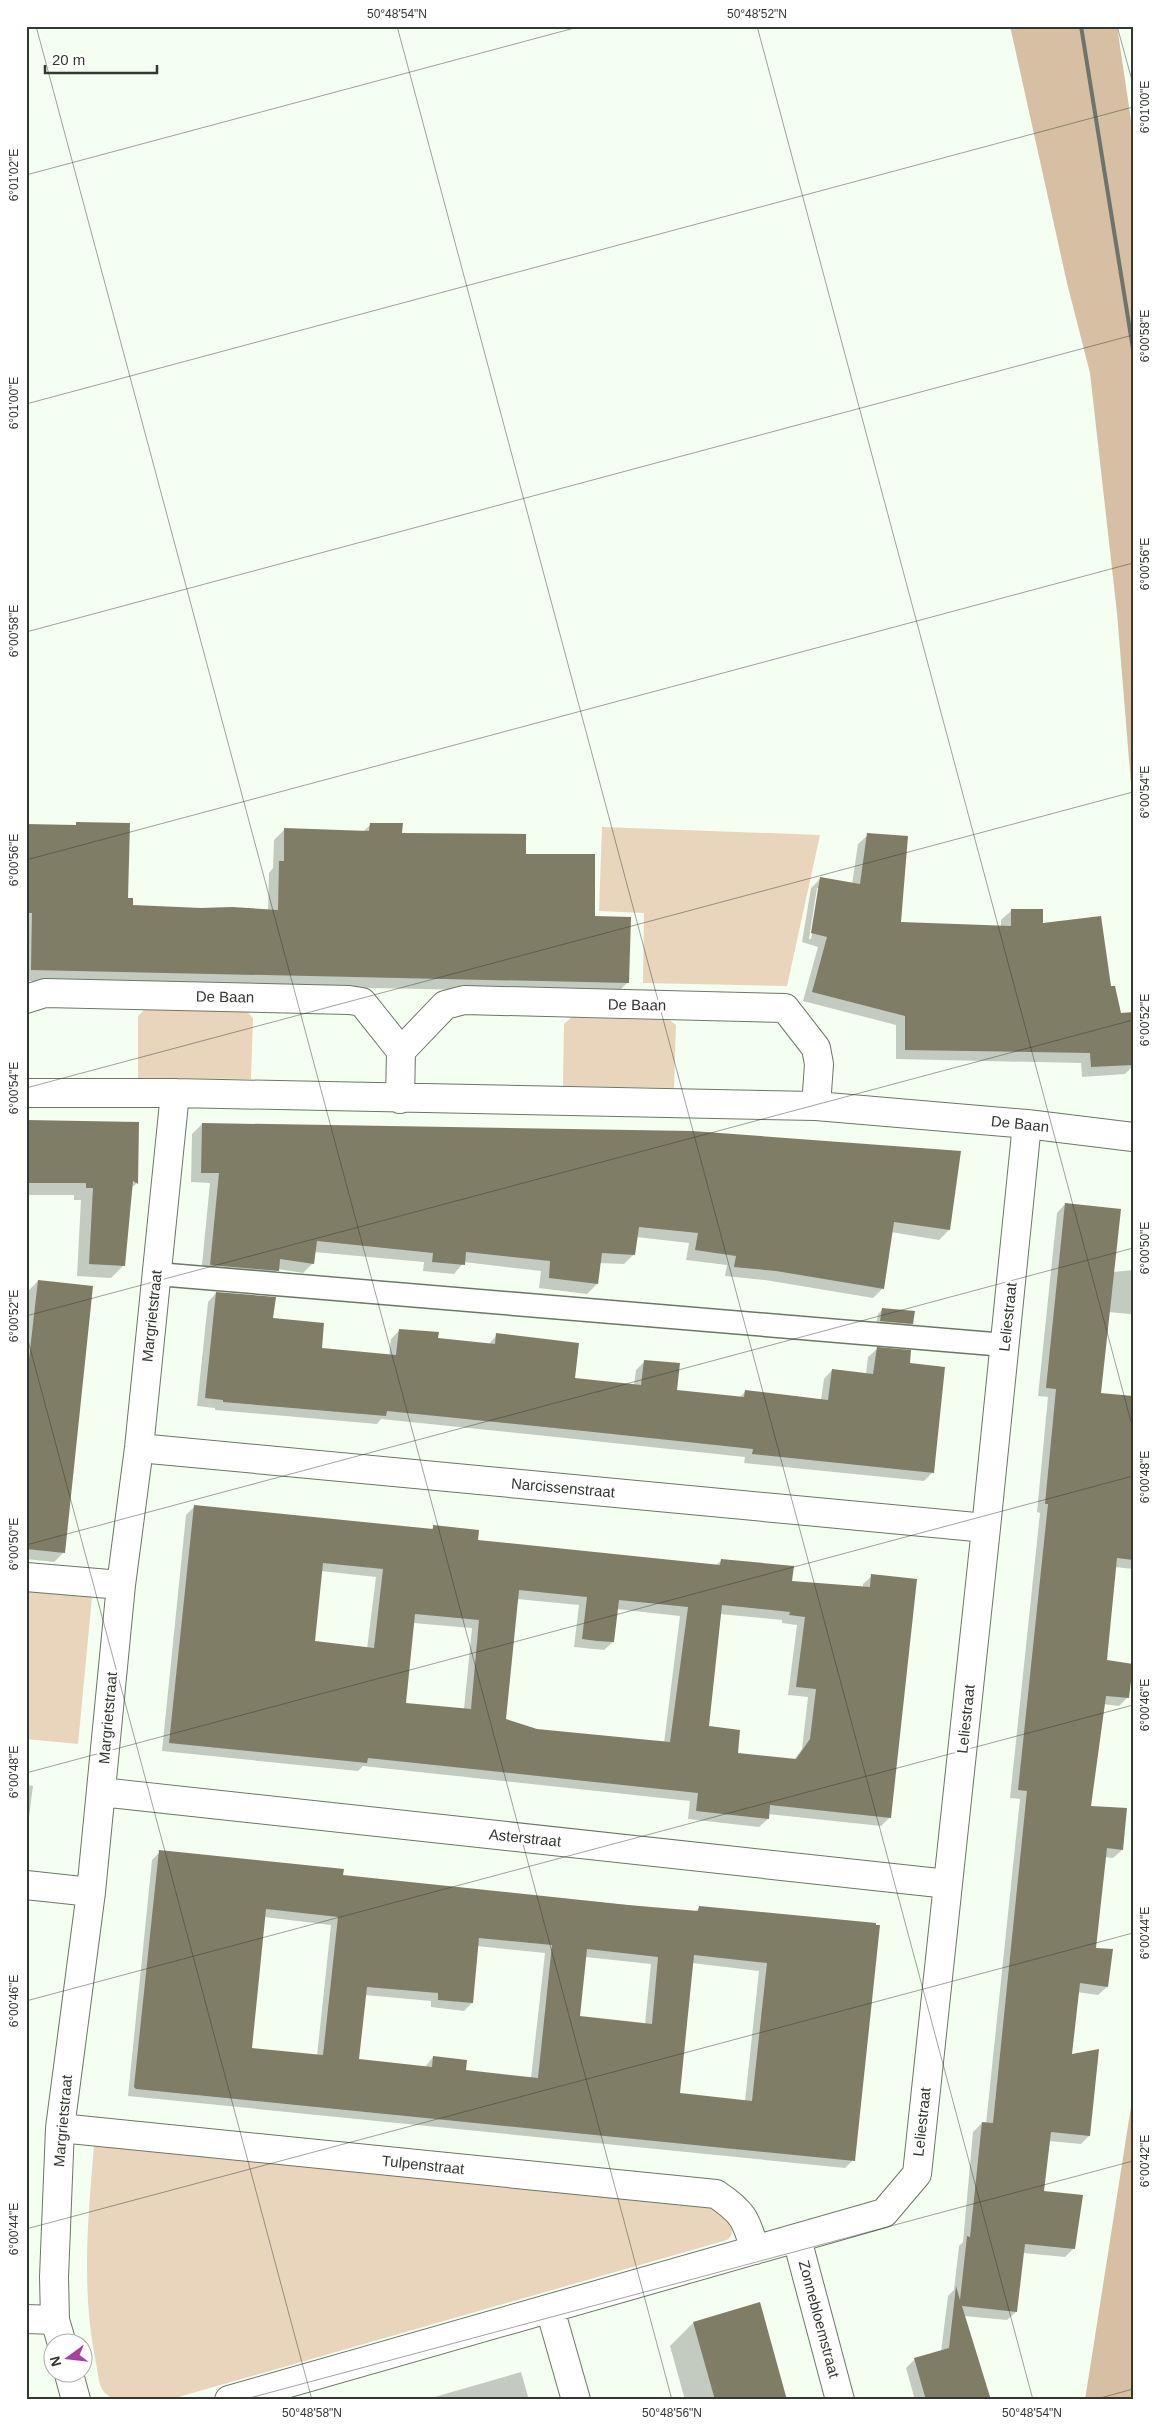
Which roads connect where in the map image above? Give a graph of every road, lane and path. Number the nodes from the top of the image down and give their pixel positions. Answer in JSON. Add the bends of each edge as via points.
{"nodes":[{"id":1,"x":26,"y":999,"type":"edge"},
{"id":2,"x":401,"y":1051,"type":"junction"},
{"id":3,"x":26,"y":1093,"type":"edge"},
{"id":4,"x":175,"y":1093,"type":"junction"},
{"id":5,"x":400,"y":1098,"type":"junction"},
{"id":6,"x":816,"y":1106,"type":"junction"},
{"id":7,"x":1027,"y":1124,"type":"junction"},
{"id":8,"x":1133,"y":1137,"type":"edge"},
{"id":9,"x":157,"y":1274,"type":"junction"},
{"id":10,"x":1005,"y":1345,"type":"junction"},
{"id":11,"x":139,"y":1448,"type":"junction"},
{"id":12,"x":986,"y":1528,"type":"junction"},
{"id":13,"x":26,"y":1577,"type":"edge"},
{"id":14,"x":121,"y":1585,"type":"junction"},
{"id":15,"x":101,"y":1792,"type":"junction"},
{"id":16,"x":948,"y":1884,"type":"junction"},
{"id":17,"x":26,"y":1885,"type":"edge"},
{"id":18,"x":90,"y":1892,"type":"junction"},
{"id":19,"x":60,"y":2128,"type":"junction"},
{"id":20,"x":797,"y":2239,"type":"junction"},
{"id":21,"x":755,"y":2250,"type":"junction"},
{"id":22,"x":550,"y":2309,"type":"junction"},
{"id":23,"x":26,"y":2319,"type":"edge"},
{"id":24,"x":58,"y":2332,"type":"edge"},
{"id":25,"x":72,"y":2384,"type":"edge"},
{"id":26,"x":76,"y":2400,"type":"edge"},
{"id":27,"x":229,"y":2400,"type":"edge"},
{"id":28,"x":576,"y":2400,"type":"edge"},
{"id":29,"x":840,"y":2400,"type":"edge"}],
"edges":[{"from":1,"to":2,"type":"street","name":"De Baan","via":[[46,993],[349,1000],[362,1002]]},
{"from":2,"to":5,"type":"street"},
{"from":2,"to":6,"type":"street","name":"De Baan","via":[[445,1005],[464,1000],[785,1008],[816,1048],[819,1064]]},
{"from":3,"to":4,"type":"street","name":"De Baan"},
{"from":4,"to":5,"type":"street","name":"De Baan"},
{"from":4,"to":9,"type":"street","name":"Margrietstraat"},
{"from":5,"to":6,"type":"street","name":"De Baan"},
{"from":6,"to":7,"type":"street","name":"De Baan"},
{"from":7,"to":8,"type":"street","name":"De Baan"},
{"from":7,"to":10,"type":"street","name":"Leliestraat"},
{"from":9,"to":10,"type":"lane"},
{"from":9,"to":11,"type":"street","name":"Margrietstraat"},
{"from":10,"to":12,"type":"street","name":"Leliestraat"},
{"from":11,"to":12,"type":"street","name":"Narcissenstraat"},
{"from":11,"to":14,"type":"street","name":"Margrietstraat"},
{"from":12,"to":16,"type":"street","name":"Leliestraat"},
{"from":13,"to":14,"type":"street"},
{"from":14,"to":15,"type":"street","name":"Margrietstraat"},
{"from":15,"to":16,"type":"street","name":"Asterstraat"},
{"from":15,"to":18,"type":"street","name":"Margrietstraat"},
{"from":16,"to":20,"type":"street","name":"Leliestraat","via":[[916,2174],[884,2213]]},
{"from":17,"to":18,"type":"street"},
{"from":18,"to":19,"type":"street","name":"Margrietstraat"},
{"from":19,"to":21,"type":"street","name":"Tulpenstraat","via":[[716,2194],[737,2208],[749,2229]]},
{"from":19,"to":24,"type":"street","name":"Margrietstraat","via":[[54,2277]]},
{"from":20,"to":21,"type":"street"},
{"from":20,"to":29,"type":"street","name":"Zonnebloemstraat"},
{"from":21,"to":22,"type":"street"},
{"from":22,"to":27,"type":"street"},
{"from":22,"to":28,"type":"street"},
{"from":23,"to":24,"type":"street"},
{"from":25,"to":26,"type":"street"}]}
